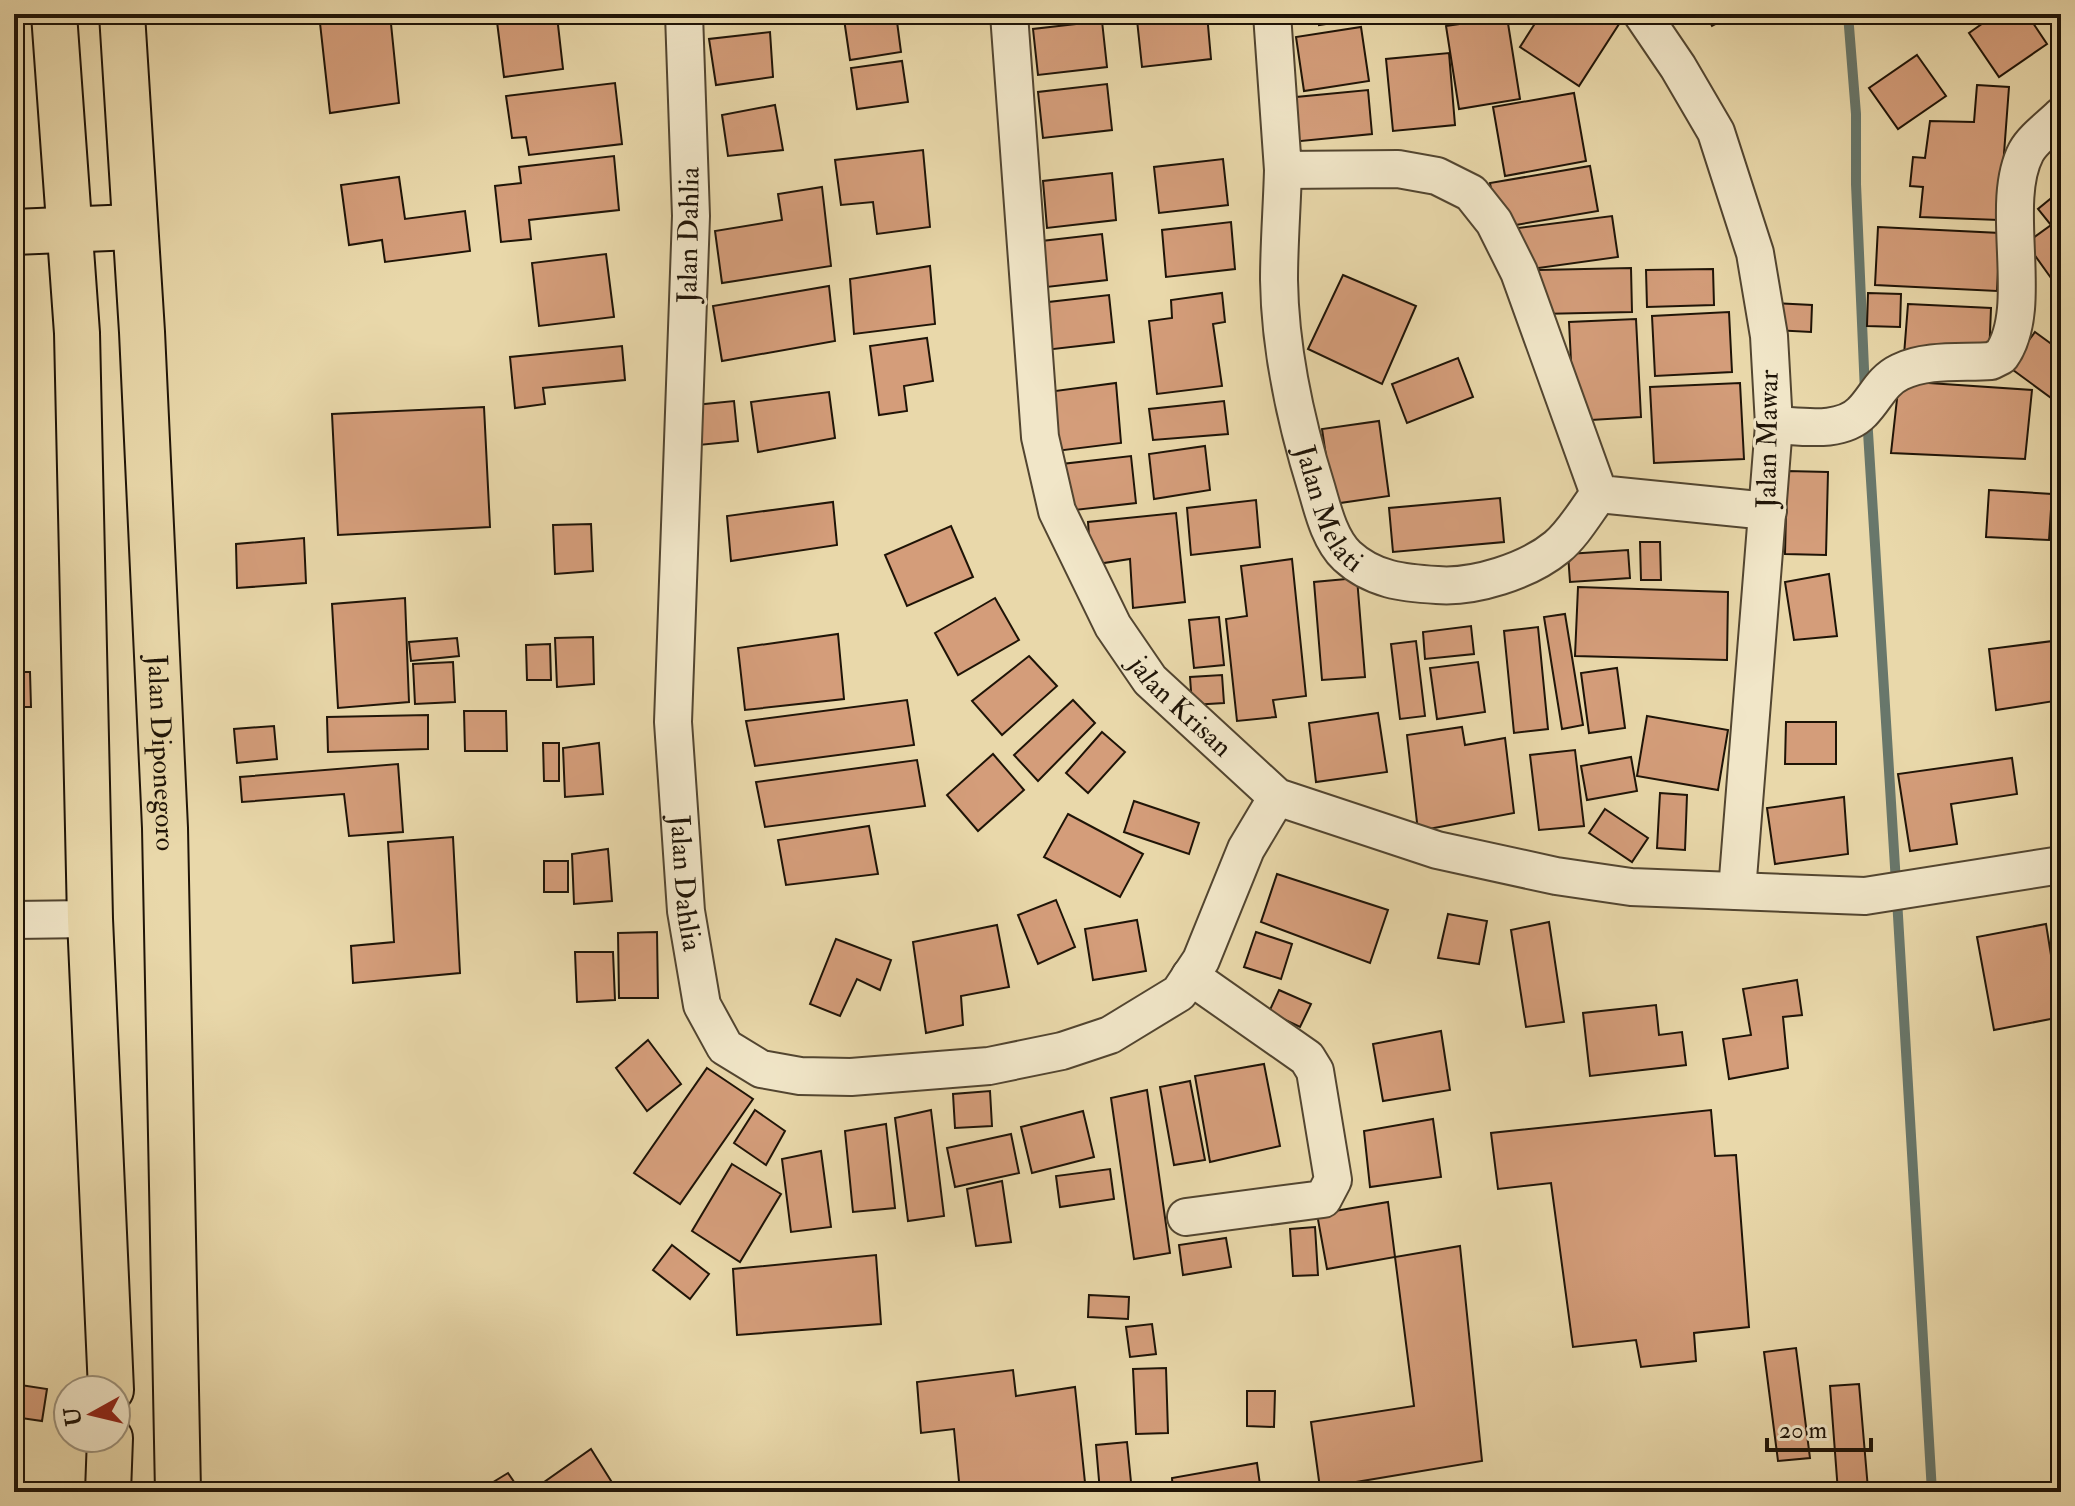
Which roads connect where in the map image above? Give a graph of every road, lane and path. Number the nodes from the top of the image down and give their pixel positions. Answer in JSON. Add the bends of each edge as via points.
{"nodes":[{"id":1,"x":54,"y":14,"type":"edge"},
{"id":2,"x":122,"y":14,"type":"edge"},
{"id":3,"x":684,"y":14,"type":"edge"},
{"id":4,"x":1009,"y":14,"type":"edge"},
{"id":5,"x":1272,"y":14,"type":"edge"},
{"id":6,"x":1642,"y":14,"type":"edge"},
{"id":7,"x":2061,"y":116,"type":"edge"},
{"id":8,"x":1283,"y":170,"type":"junction"},
{"id":9,"x":133,"y":227,"type":"junction"},
{"id":10,"x":70,"y":230,"type":"junction"},
{"id":11,"x":14,"y":232,"type":"edge"},
{"id":12,"x":1774,"y":425,"type":"junction"},
{"id":13,"x":1599,"y":494,"type":"junction"},
{"id":14,"x":1768,"y":511,"type":"junction"},
{"id":15,"x":1277,"y":797,"type":"junction"},
{"id":16,"x":2061,"y":865,"type":"edge"},
{"id":17,"x":1737,"y":891,"type":"junction"},
{"id":18,"x":90,"y":919,"type":"junction"},
{"id":19,"x":14,"y":920,"type":"edge"},
{"id":20,"x":1190,"y":976,"type":"junction"},
{"id":21,"x":1186,"y":1217,"type":"dead end"},
{"id":22,"x":110,"y":1374,"type":"edge"},
{"id":23,"x":109,"y":1454,"type":"edge"},
{"id":24,"x":108,"y":1492,"type":"edge"},
{"id":25,"x":178,"y":1492,"type":"edge"}],
"edges":[{"from":1,"to":10,"type":"main road"},
{"from":2,"to":9,"type":"main road","name":"Jalan Diponegoro"},
{"from":3,"to":20,"type":"street","name":"Jalan Dahlia","via":[[691,216],[673,722],[686,911],[702,1005],[725,1047],[761,1069],[851,1077],[989,1066],[1062,1051],[1110,1035],[1156,1010],[1179,993]]},
{"from":4,"to":15,"type":"street","name":"jalan Krisan","via":[[1040,437],[1057,511],[1113,626],[1150,680]]},
{"from":5,"to":8,"type":"street","name":"Jalan Melati"},
{"from":6,"to":12,"type":"street","name":"Jalan Mawar","via":[[1716,132],[1734,182],[1765,292]]},
{"from":7,"to":12,"type":"street","via":[[2026,151],[2018,182],[2013,319],[2005,350],[1991,361],[1916,366],[1900,372],[1877,389],[1863,412],[1839,424]]},
{"from":8,"to":13,"type":"street","via":[[1398,169],[1437,176],[1471,193],[1494,222],[1519,272]]},
{"from":8,"to":13,"type":"street","name":"Jalan Melati","via":[[1279,283],[1286,356],[1305,452],[1325,519],[1344,554],[1373,575],[1402,583],[1451,586],[1480,581],[1558,547]]},
{"from":9,"to":10,"type":"main road"},
{"from":9,"to":25,"type":"main road","name":"Jalan Diponegoro","via":[[165,828]]},
{"from":10,"to":11,"type":"main road"},
{"from":10,"to":18,"type":"main road","via":[[77,333]]},
{"from":12,"to":14,"type":"street","name":"Jalan Mawar"},
{"from":13,"to":14,"type":"street"},
{"from":14,"to":17,"type":"street","name":"Jalan Mawar"},
{"from":15,"to":17,"type":"street","name":"jalan Krisan","via":[[1437,850],[1556,876],[1631,887]]},
{"from":15,"to":20,"type":"street","name":"Jalan Dahlia","via":[[1246,849]]},
{"from":16,"to":17,"type":"street","name":"jalan Krisan","via":[[1874,895]]},
{"from":18,"to":19,"type":"street"},
{"from":18,"to":22,"type":"main road"},
{"from":20,"to":21,"type":"street","via":[[1307,1058],[1321,1091],[1333,1180],[1323,1199]]},
{"from":23,"to":24,"type":"main road"}]}
